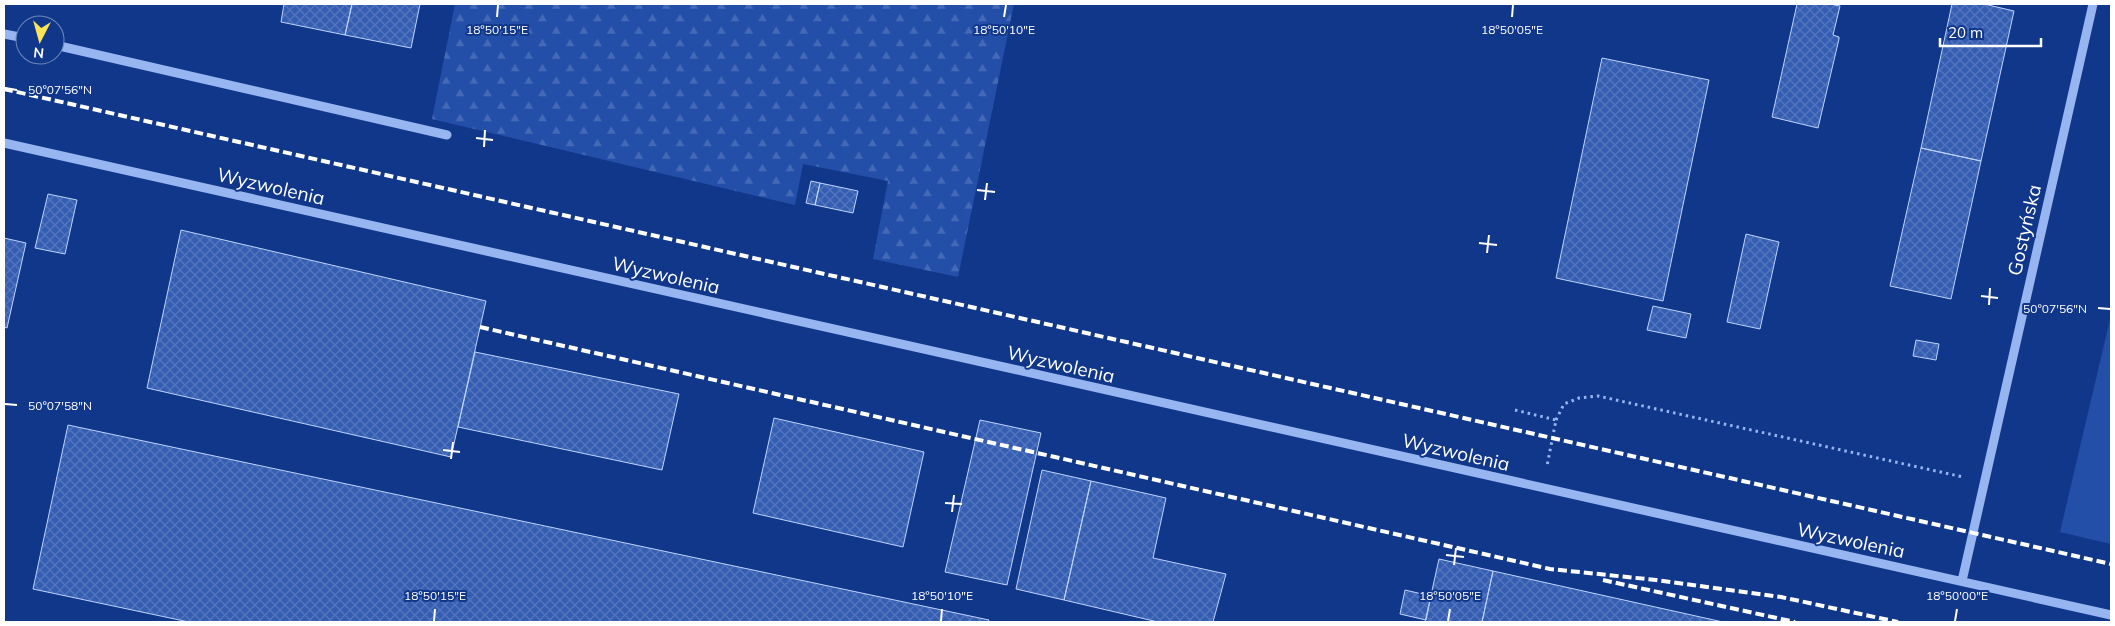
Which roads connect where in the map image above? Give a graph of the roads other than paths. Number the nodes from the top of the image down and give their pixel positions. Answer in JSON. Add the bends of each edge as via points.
{"nodes":[{"id":1,"x":2092,"y":4,"type":"edge"},
{"id":2,"x":65,"y":47,"type":"edge"},
{"id":3,"x":447,"y":134,"type":"dead end"},
{"id":4,"x":4,"y":143,"type":"edge"},
{"id":5,"x":1962,"y":581,"type":"junction"},
{"id":6,"x":2111,"y":615,"type":"edge"}],
"edges":[{"from":1,"to":5,"type":"street","name":"Gostyńska"},
{"from":2,"to":3,"type":"street"},
{"from":4,"to":5,"type":"street","name":"Wyzwolenia"},
{"from":5,"to":6,"type":"street","name":"Wyzwolenia"}]}
